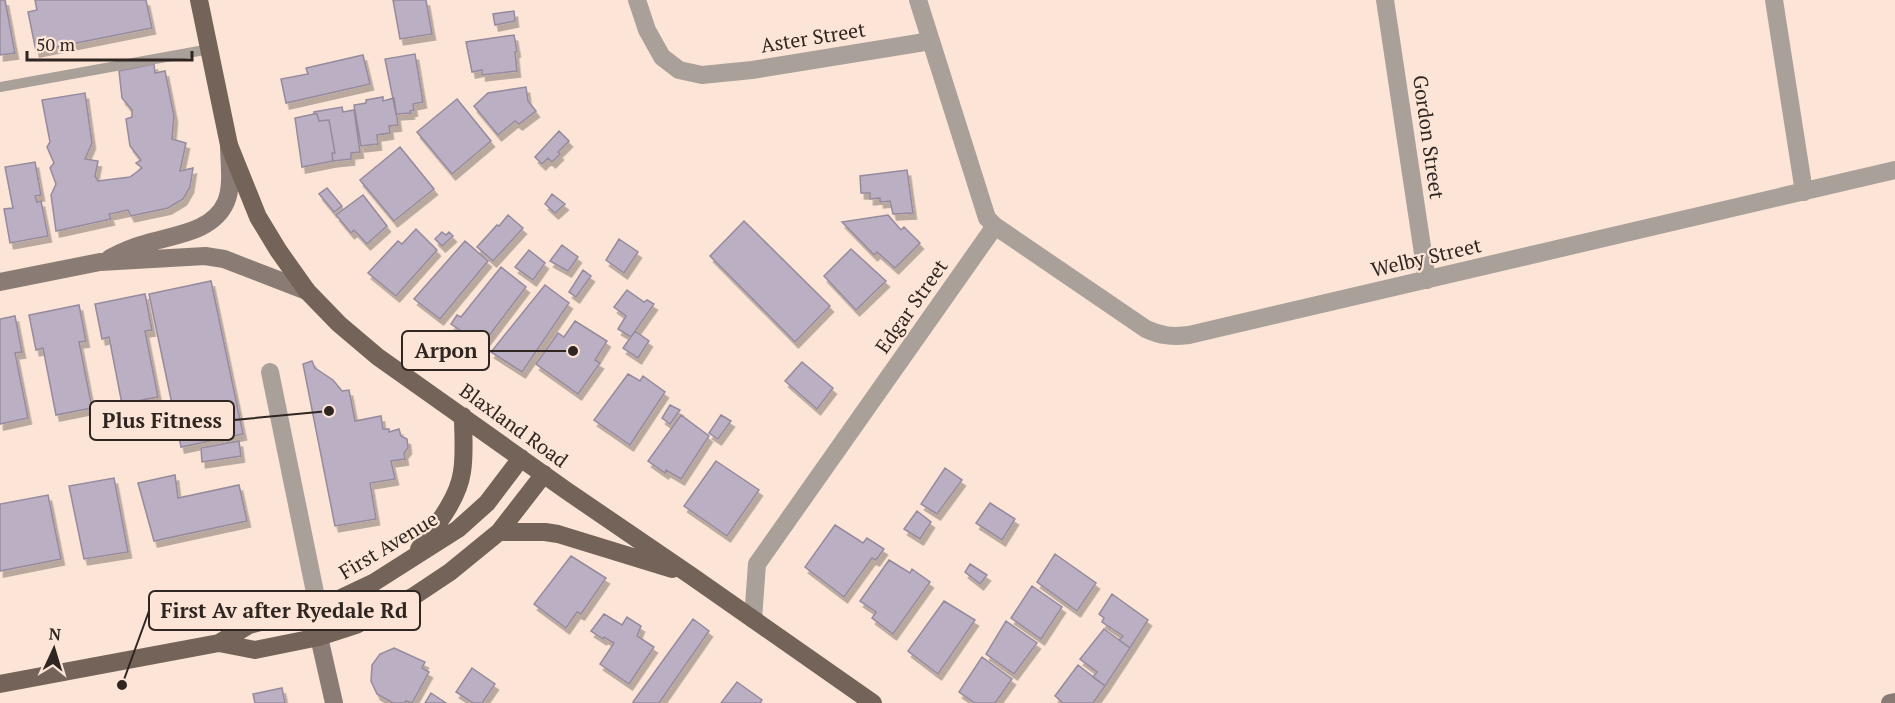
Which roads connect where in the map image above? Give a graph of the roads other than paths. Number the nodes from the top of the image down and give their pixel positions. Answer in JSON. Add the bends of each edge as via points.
{"nodes":[{"id":1,"x":199,"y":0,"type":"edge"},
{"id":2,"x":637,"y":0,"type":"edge"},
{"id":3,"x":918,"y":0,"type":"edge"},
{"id":4,"x":1385,"y":0,"type":"edge"},
{"id":5,"x":1774,"y":0,"type":"edge"},
{"id":6,"x":931,"y":41,"type":"junction"},
{"id":7,"x":210,"y":49,"type":"junction"},
{"id":8,"x":0,"y":87,"type":"edge"},
{"id":9,"x":229,"y":145,"type":"junction"},
{"id":10,"x":1895,"y":170,"type":"edge"},
{"id":11,"x":1804,"y":192,"type":"junction"},
{"id":12,"x":995,"y":226,"type":"junction"},
{"id":13,"x":100,"y":262,"type":"junction"},
{"id":14,"x":1427,"y":280,"type":"junction"},
{"id":15,"x":0,"y":282,"type":"edge"},
{"id":16,"x":308,"y":291,"type":"junction"},
{"id":17,"x":270,"y":372,"type":"dead end"},
{"id":18,"x":463,"y":416,"type":"junction"},
{"id":19,"x":521,"y":458,"type":"junction"},
{"id":20,"x":544,"y":474,"type":"junction"},
{"id":21,"x":499,"y":532,"type":"junction"},
{"id":22,"x":415,"y":555,"type":"junction"},
{"id":23,"x":690,"y":575,"type":"junction"},
{"id":24,"x":318,"y":608,"type":"junction"},
{"id":25,"x":753,"y":619,"type":"junction"},
{"id":26,"x":319,"y":637,"type":"junction"},
{"id":27,"x":219,"y":644,"type":"junction"},
{"id":28,"x":0,"y":684,"type":"edge"},
{"id":29,"x":1895,"y":702,"type":"edge"},
{"id":30,"x":334,"y":703,"type":"edge"},
{"id":31,"x":873,"y":703,"type":"edge"},
{"id":32,"x":1890,"y":703,"type":"edge"}],
"edges":[{"from":1,"to":7,"type":"main road","name":"Blaxland Road"},
{"from":2,"to":6,"type":"street","name":"Aster Street","via":[[662,57],[680,70],[702,75]]},
{"from":3,"to":6,"type":"street"},
{"from":4,"to":14,"type":"street","name":"Gordon Street"},
{"from":5,"to":11,"type":"street"},
{"from":6,"to":12,"type":"street","via":[[987,218]]},
{"from":7,"to":8,"type":"lane"},
{"from":7,"to":9,"type":"main road","name":"Blaxland Road"},
{"from":9,"to":13,"type":"street","via":[[226,201],[216,216],[198,229],[140,245]]},
{"from":9,"to":16,"type":"main road","name":"Blaxland Road","via":[[258,217]]},
{"from":10,"to":11,"type":"street","name":"Welby Street"},
{"from":11,"to":14,"type":"street","name":"Welby Street"},
{"from":12,"to":14,"type":"street","name":"Welby Street","via":[[1161,336],[1176,337]]},
{"from":12,"to":25,"type":"street","name":"Edgar Street","via":[[757,564]]},
{"from":13,"to":15,"type":"street"},
{"from":13,"to":16,"type":"street","via":[[205,256],[224,259]]},
{"from":16,"to":18,"type":"main road","name":"Blaxland Road","via":[[378,357]]},
{"from":17,"to":24,"type":"street"},
{"from":18,"to":19,"type":"main road","name":"Blaxland Road"},
{"from":18,"to":22,"type":"main road","via":[[462,472],[457,488]]},
{"from":19,"to":20,"type":"main road","name":"Blaxland Road"},
{"from":19,"to":22,"type":"main road","name":"First Avenue","via":[[487,503],[458,529]]},
{"from":20,"to":21,"type":"main road","name":"First Avenue"},
{"from":20,"to":23,"type":"main road","name":"Blaxland Road"},
{"from":21,"to":23,"type":"main road","via":[[558,534]]},
{"from":21,"to":26,"type":"main road","name":"First Avenue","via":[[414,596],[356,625]]},
{"from":22,"to":24,"type":"main road","name":"First Avenue","via":[[373,583]]},
{"from":23,"to":25,"type":"main road","name":"Blaxland Road"},
{"from":24,"to":27,"type":"main road","name":"First Avenue","via":[[249,625]]},
{"from":25,"to":31,"type":"main road","name":"Blaxland Road"},
{"from":26,"to":27,"type":"main road","name":"First Avenue","via":[[255,650]]},
{"from":26,"to":30,"type":"street"},
{"from":27,"to":28,"type":"main road","name":"First Avenue"},
{"from":29,"to":32,"type":"street"}]}
